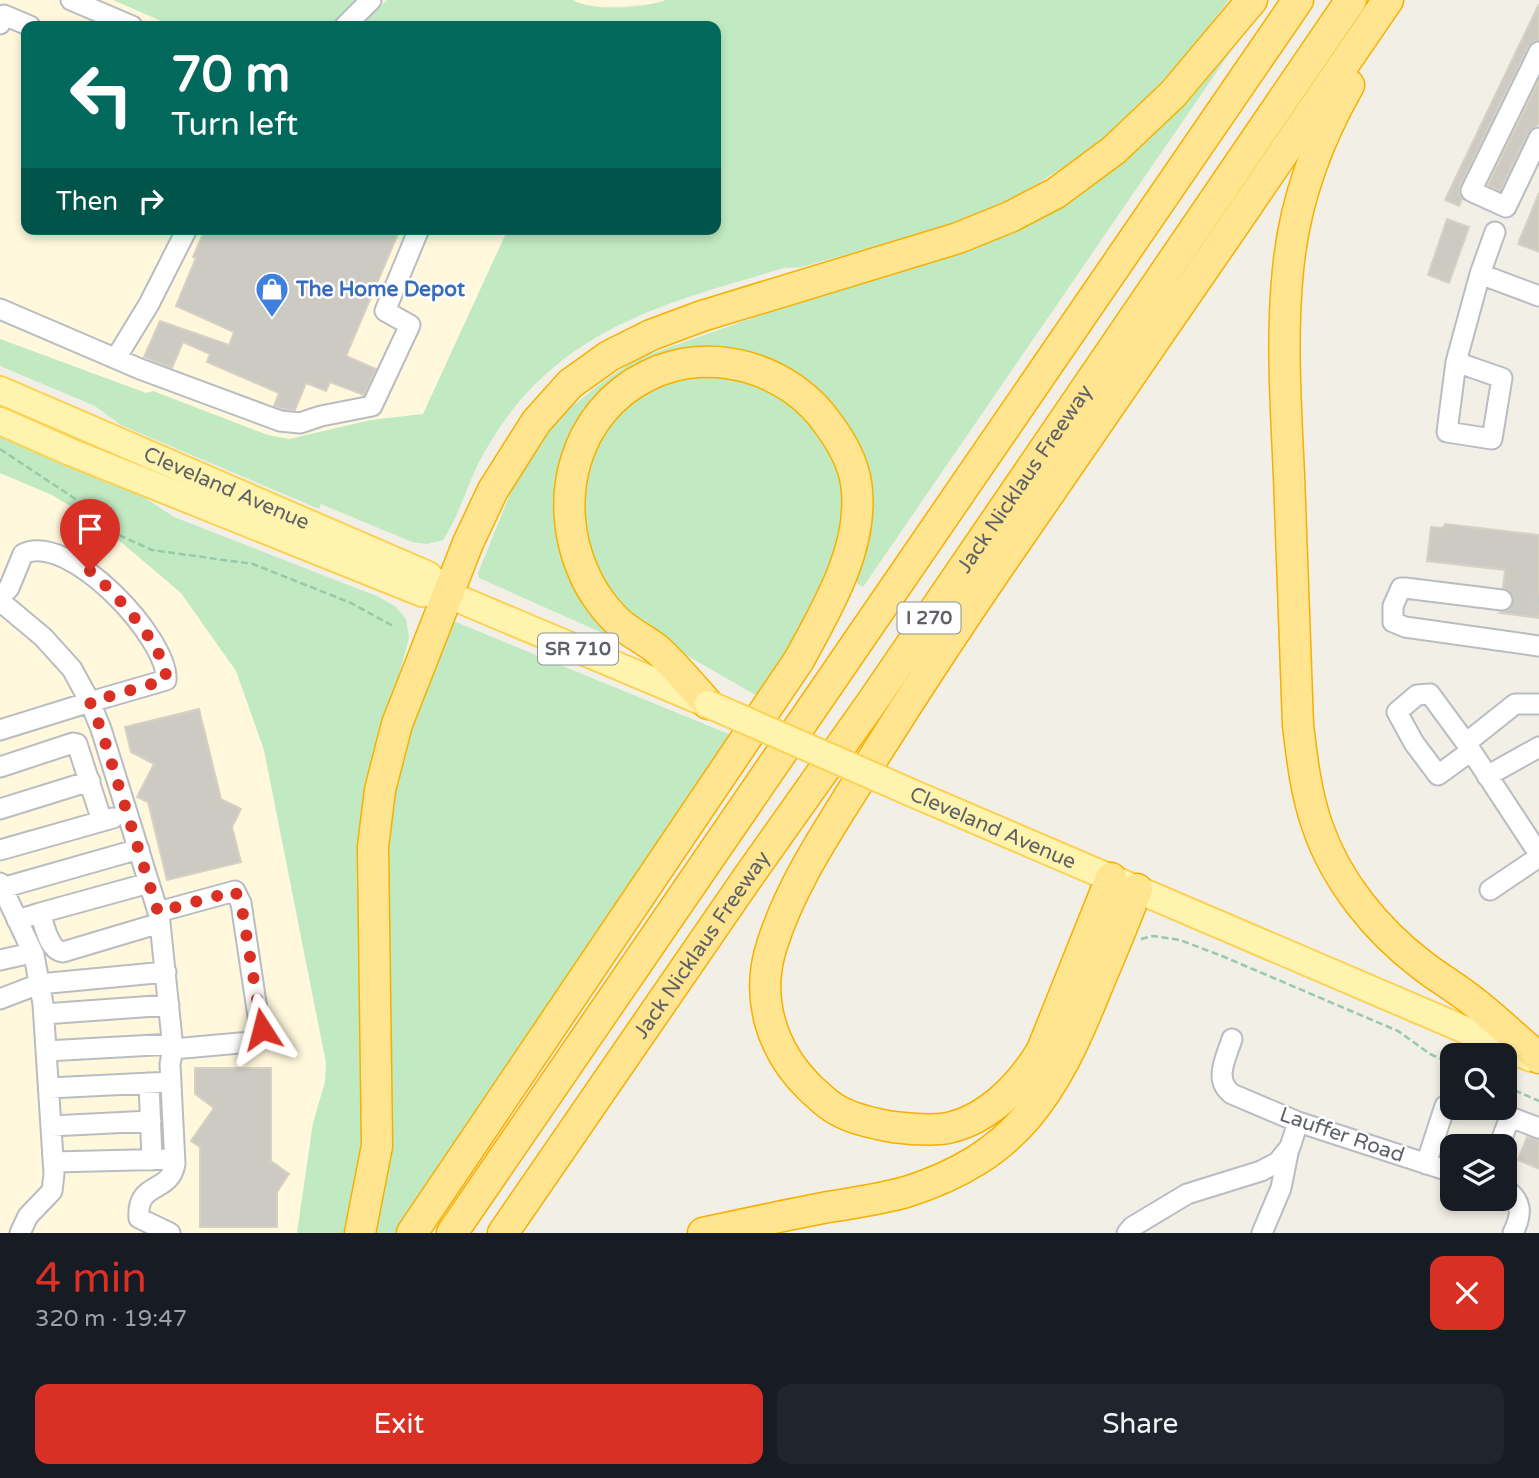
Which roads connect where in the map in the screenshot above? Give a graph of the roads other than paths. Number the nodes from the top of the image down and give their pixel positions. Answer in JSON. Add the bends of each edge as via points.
{"nodes":[{"id":1,"x":71,"y":0,"type":"edge"},
{"id":2,"x":371,"y":0,"type":"edge"},
{"id":3,"x":1252,"y":0,"type":"edge"},
{"id":4,"x":1298,"y":0,"type":"edge"},
{"id":5,"x":1351,"y":0,"type":"edge"},
{"id":6,"x":1388,"y":0,"type":"edge"},
{"id":7,"x":1399,"y":0,"type":"edge"},
{"id":8,"x":120,"y":21,"type":"edge"},
{"id":9,"x":350,"y":21,"type":"edge"},
{"id":10,"x":21,"y":22,"type":"edge"},
{"id":11,"x":0,"y":24,"type":"edge"},
{"id":12,"x":1539,"y":52,"type":"edge"},
{"id":13,"x":1539,"y":138,"type":"edge"},
{"id":14,"x":1495,"y":232,"type":"dead end"},
{"id":15,"x":184,"y":235,"type":"edge"},
{"id":16,"x":417,"y":235,"type":"edge"},
{"id":17,"x":1480,"y":274,"type":"junction"},
{"id":18,"x":1539,"y":296,"type":"edge"},
{"id":19,"x":0,"y":309,"type":"edge"},
{"id":20,"x":116,"y":358,"type":"junction"},
{"id":21,"x":1456,"y":362,"type":"dead end"},
{"id":22,"x":0,"y":390,"type":"edge"},
{"id":23,"x":0,"y":421,"type":"edge"},
{"id":24,"x":447,"y":594,"type":"junction"},
{"id":25,"x":0,"y":599,"type":"edge"},
{"id":26,"x":1502,"y":600,"type":"tunnel mouth"},
{"id":27,"x":1539,"y":646,"type":"edge"},
{"id":28,"x":90,"y":702,"type":"junction"},
{"id":29,"x":708,"y":704,"type":"junction"},
{"id":30,"x":1539,"y":704,"type":"edge"},
{"id":31,"x":0,"y":730,"type":"edge"},
{"id":32,"x":1539,"y":747,"type":"edge"},
{"id":33,"x":0,"y":767,"type":"edge"},
{"id":34,"x":1487,"y":776,"type":"junction"},
{"id":35,"x":90,"y":781,"type":"junction"},
{"id":36,"x":0,"y":810,"type":"edge"},
{"id":37,"x":127,"y":814,"type":"junction"},
{"id":38,"x":102,"y":821,"type":"junction"},
{"id":39,"x":139,"y":849,"type":"junction"},
{"id":40,"x":0,"y":850,"type":"edge"},
{"id":41,"x":1539,"y":855,"type":"edge"},
{"id":42,"x":149,"y":883,"type":"junction"},
{"id":43,"x":1124,"y":884,"type":"junction"},
{"id":44,"x":1,"y":885,"type":"edge"},
{"id":45,"x":1490,"y":890,"type":"dead end"},
{"id":46,"x":40,"y":913,"type":"junction"},
{"id":47,"x":159,"y":917,"type":"junction"},
{"id":48,"x":17,"y":920,"type":"junction"},
{"id":49,"x":34,"y":955,"type":"junction"},
{"id":50,"x":0,"y":960,"type":"edge"},
{"id":51,"x":166,"y":972,"type":"junction"},
{"id":52,"x":39,"y":984,"type":"junction"},
{"id":53,"x":0,"y":999,"type":"edge"},
{"id":54,"x":169,"y":1005,"type":"junction"},
{"id":55,"x":44,"y":1014,"type":"junction"},
{"id":56,"x":1232,"y":1039,"type":"dead end"},
{"id":57,"x":173,"y":1046,"type":"junction"},
{"id":58,"x":46,"y":1051,"type":"junction"},
{"id":59,"x":1539,"y":1060,"type":"edge"},
{"id":60,"x":171,"y":1082,"type":"junction"},
{"id":61,"x":149,"y":1083,"type":"junction"},
{"id":62,"x":48,"y":1088,"type":"junction"},
{"id":63,"x":1440,"y":1119,"type":"edge"},
{"id":64,"x":150,"y":1121,"type":"junction"},
{"id":65,"x":1298,"y":1122,"type":"junction"},
{"id":66,"x":51,"y":1126,"type":"junction"},
{"id":67,"x":1539,"y":1128,"type":"edge"},
{"id":68,"x":1504,"y":1134,"type":"edge"},
{"id":69,"x":1290,"y":1147,"type":"junction"},
{"id":70,"x":174,"y":1159,"type":"junction"},
{"id":71,"x":152,"y":1160,"type":"junction"},
{"id":72,"x":54,"y":1162,"type":"junction"},
{"id":73,"x":1426,"y":1164,"type":"junction"},
{"id":74,"x":1440,"y":1168,"type":"edge"},
{"id":75,"x":1517,"y":1200,"type":"edge"},
{"id":76,"x":1520,"y":1205,"type":"junction"},
{"id":77,"x":1539,"y":1210,"type":"edge"},
{"id":78,"x":20,"y":1233,"type":"edge"},
{"id":79,"x":170,"y":1233,"type":"edge"},
{"id":80,"x":360,"y":1233,"type":"edge"},
{"id":81,"x":412,"y":1233,"type":"edge"},
{"id":82,"x":452,"y":1233,"type":"edge"},
{"id":83,"x":503,"y":1233,"type":"edge"},
{"id":84,"x":703,"y":1233,"type":"edge"},
{"id":85,"x":1127,"y":1233,"type":"edge"},
{"id":86,"x":1262,"y":1233,"type":"edge"},
{"id":87,"x":1514,"y":1233,"type":"edge"}],
"edges":[{"from":1,"to":8,"type":"street"},
{"from":2,"to":9,"type":"street"},
{"from":3,"to":24,"type":"highway","via":[[1173,94],[1114,150],[1056,193],[958,238],[651,335],[609,356],[570,384],[536,422],[493,490]]},
{"from":4,"to":82,"type":"highway","name":"Jack Nicklaus Freeway","number":"I 270"},
{"from":5,"to":83,"type":"highway","name":"Jack Nicklaus Freeway","number":"I 270"},
{"from":6,"to":43,"type":"highway","via":[[931,664],[818,847],[788,903],[766,966],[763,994],[768,1022],[797,1075],[841,1112],[911,1129],[948,1128],[1012,1092],[1030,1072]]},
{"from":7,"to":59,"type":"highway","via":[[1343,95],[1317,153],[1296,220],[1288,269],[1286,397],[1298,725],[1317,825],[1349,888],[1381,930],[1471,999]]},
{"from":10,"to":11,"type":"street","via":[[4,15]]},
{"from":12,"to":13,"type":"street","via":[[1471,191],[1506,207]]},
{"from":14,"to":17,"type":"street"},
{"from":15,"to":20,"type":"street"},
{"from":16,"to":20,"type":"street","via":[[385,311],[410,325],[372,406],[300,424],[280,421]]},
{"from":17,"to":18,"type":"street"},
{"from":17,"to":21,"type":"street"},
{"from":19,"to":20,"type":"street"},
{"from":22,"to":24,"type":"main road","name":"Cleveland Avenue","via":[[428,575]]},
{"from":23,"to":24,"type":"main road","name":"Cleveland Avenue","via":[[422,593]]},
{"from":24,"to":29,"type":"main road","name":"Cleveland Avenue","number":"SR 710"},
{"from":24,"to":80,"type":"highway","via":[[397,724],[380,790],[373,847],[377,1146]]},
{"from":25,"to":28,"type":"street","via":[[72,668]]},
{"from":25,"to":28,"type":"street","via":[[23,554],[31,550],[58,554],[90,571],[109,588],[142,627],[164,663],[166,680]]},
{"from":26,"to":27,"type":"street","via":[[1405,587],[1396,595],[1393,622]]},
{"from":28,"to":31,"type":"street"},
{"from":28,"to":37,"type":"street"},
{"from":29,"to":43,"type":"main road","name":"Cleveland Avenue","number":"SR 710","bridge":true},
{"from":29,"to":81,"type":"highway","via":[[657,649],[621,624],[596,595],[573,546],[568,492],[584,439],[618,396],[647,375],[714,361],[749,366],[803,394],[841,441],[858,492],[844,570],[799,660]]},
{"from":30,"to":34,"type":"street","via":[[1515,704],[1469,747]]},
{"from":32,"to":34,"type":"street"},
{"from":33,"to":35,"type":"street","via":[[73,743],[79,746]]},
{"from":34,"to":41,"type":"street"},
{"from":35,"to":36,"type":"street"},
{"from":35,"to":38,"type":"street"},
{"from":37,"to":38,"type":"street"},
{"from":37,"to":39,"type":"street"},
{"from":38,"to":40,"type":"street"},
{"from":39,"to":42,"type":"street"},
{"from":39,"to":44,"type":"street"},
{"from":41,"to":45,"type":"street"},
{"from":42,"to":46,"type":"street"},
{"from":42,"to":47,"type":"street"},
{"from":43,"to":59,"type":"main road","name":"Cleveland Avenue","number":"SR 710"},
{"from":43,"to":84,"type":"highway","via":[[1121,930],[1076,1040],[1035,1110],[991,1151],[937,1181],[904,1192]]},
{"from":44,"to":48,"type":"street"},
{"from":46,"to":47,"type":"street","via":[[56,951]]},
{"from":46,"to":48,"type":"street"},
{"from":47,"to":51,"type":"street"},
{"from":47,"to":57,"type":"street","via":[[235,891],[241,903],[262,1029],[261,1036],[251,1042]]},
{"from":48,"to":49,"type":"street"},
{"from":49,"to":50,"type":"street"},
{"from":49,"to":52,"type":"street"},
{"from":51,"to":52,"type":"street"},
{"from":51,"to":54,"type":"street"},
{"from":52,"to":53,"type":"street"},
{"from":52,"to":55,"type":"street"},
{"from":54,"to":55,"type":"street"},
{"from":54,"to":57,"type":"street"},
{"from":55,"to":58,"type":"street"},
{"from":56,"to":65,"type":"street","name":"Lauffer Road","via":[[1222,1067],[1225,1089]]},
{"from":57,"to":58,"type":"street"},
{"from":57,"to":60,"type":"street"},
{"from":58,"to":62,"type":"street"},
{"from":60,"to":61,"type":"street"},
{"from":60,"to":70,"type":"street"},
{"from":61,"to":62,"type":"street"},
{"from":61,"to":64,"type":"street"},
{"from":62,"to":66,"type":"street"},
{"from":63,"to":73,"type":"street"},
{"from":64,"to":66,"type":"street"},
{"from":64,"to":71,"type":"street"},
{"from":65,"to":69,"type":"street"},
{"from":65,"to":73,"type":"street","name":"Lauffer Road"},
{"from":66,"to":72,"type":"street"},
{"from":67,"to":68,"type":"street","via":[[1510,1117]]},
{"from":69,"to":85,"type":"street","via":[[1278,1162],[1261,1171],[1187,1194]]},
{"from":69,"to":86,"type":"street","via":[[1281,1188]]},
{"from":70,"to":71,"type":"street"},
{"from":70,"to":79,"type":"street","via":[[168,1182],[147,1191],[138,1208],[139,1218]]},
{"from":71,"to":72,"type":"street"},
{"from":72,"to":78,"type":"street","via":[[52,1191],[28,1216]]},
{"from":73,"to":74,"type":"street","name":"Lauffer Road"},
{"from":75,"to":76,"type":"street"},
{"from":76,"to":77,"type":"street"},
{"from":76,"to":87,"type":"street"}]}
